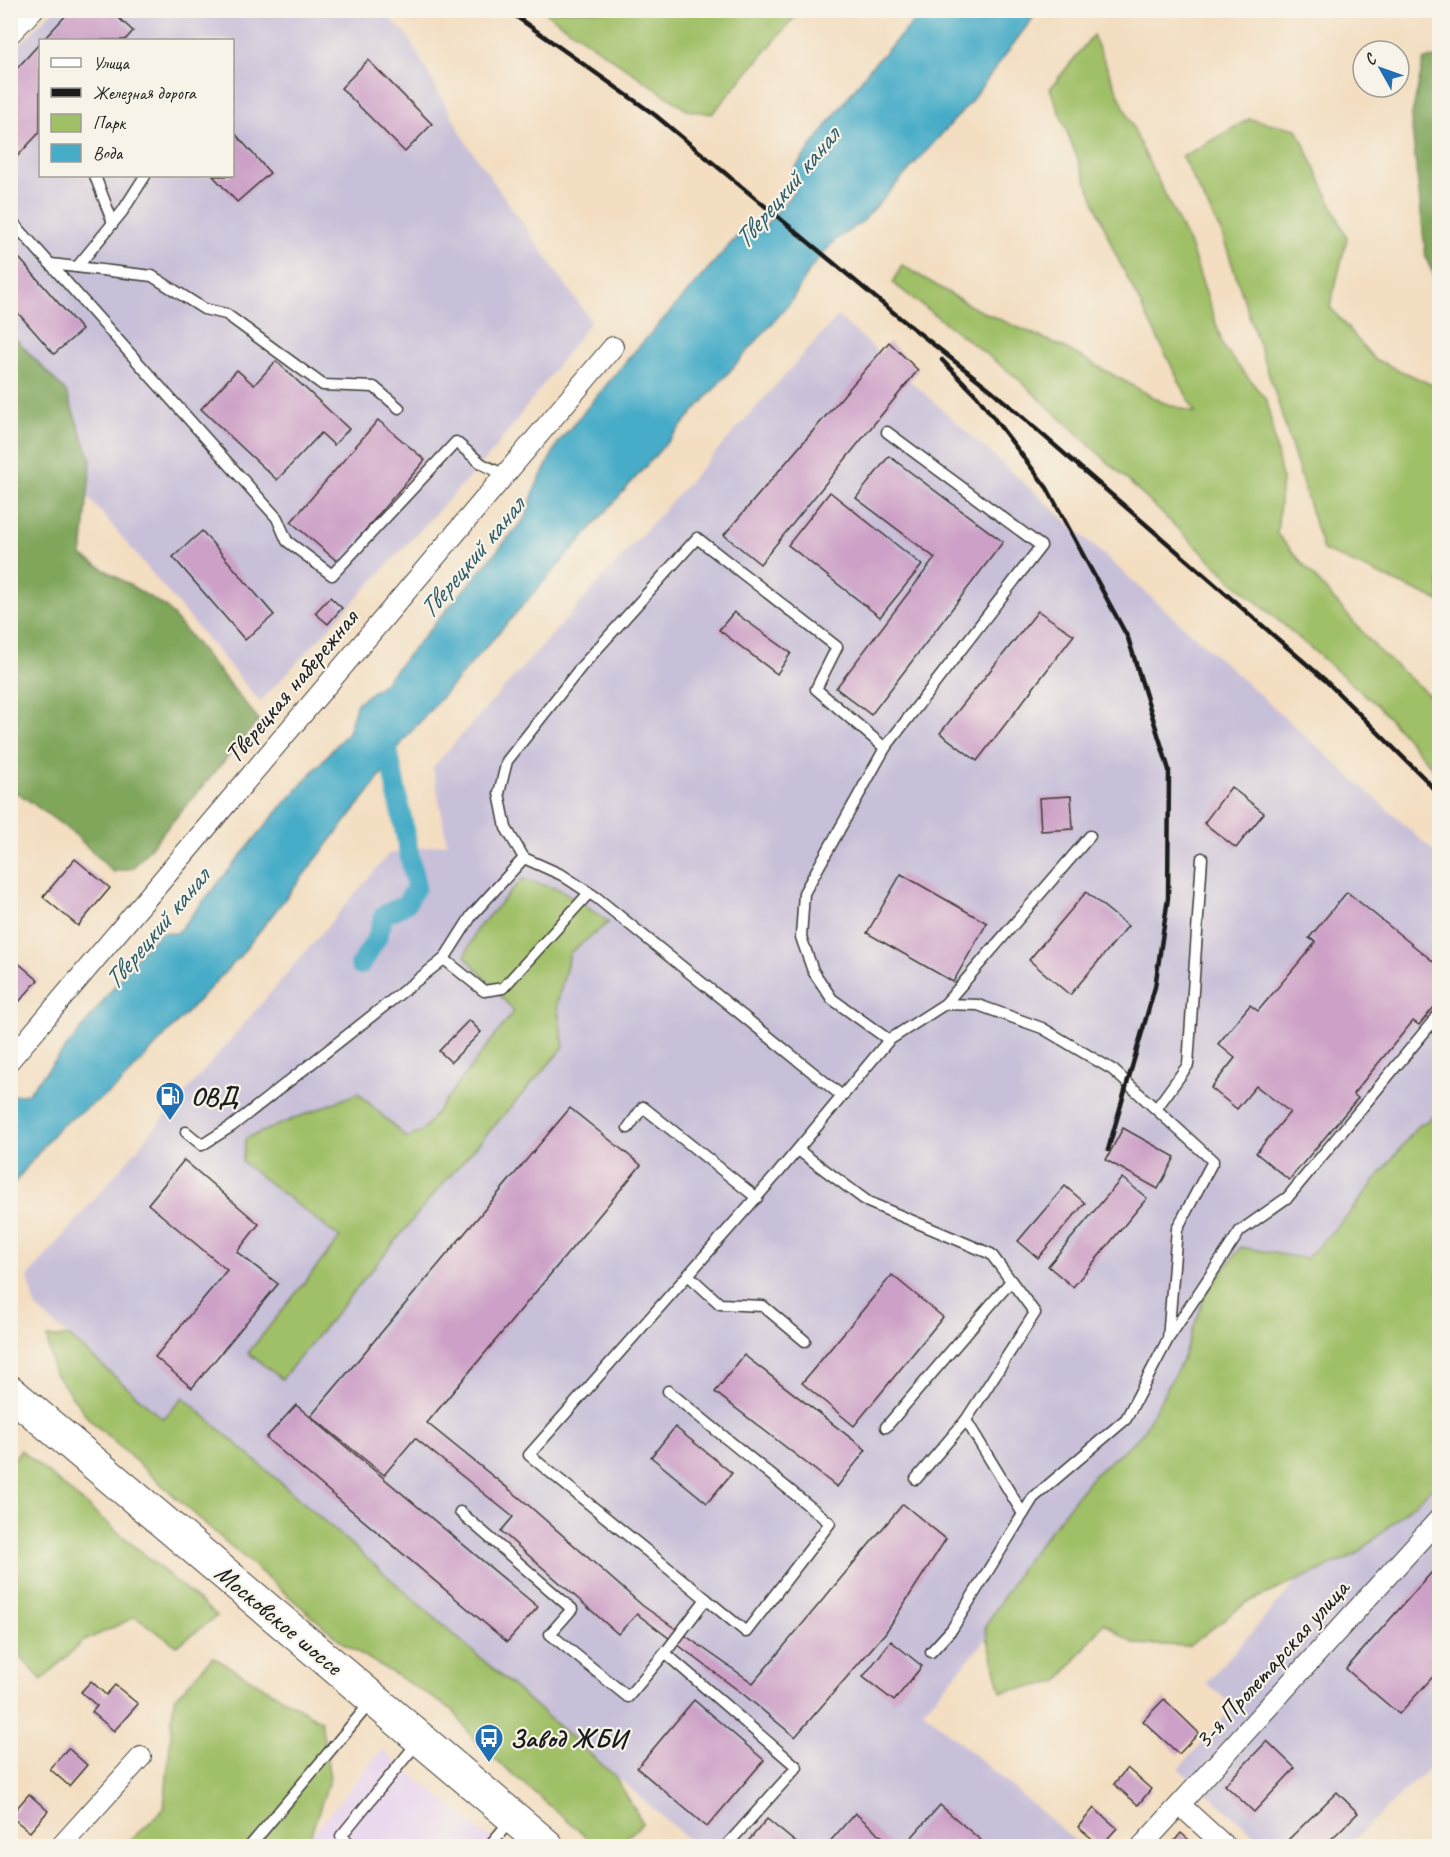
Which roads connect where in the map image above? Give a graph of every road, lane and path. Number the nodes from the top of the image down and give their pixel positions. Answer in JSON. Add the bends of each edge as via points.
{"nodes":[{"id":1,"x":33,"y":10,"type":"edge"},
{"id":2,"x":10,"y":34,"type":"edge"},
{"id":3,"x":95,"y":177,"type":"edge"},
{"id":4,"x":144,"y":177,"type":"edge"},
{"id":5,"x":10,"y":219,"type":"edge"},
{"id":6,"x":113,"y":223,"type":"junction"},
{"id":7,"x":51,"y":264,"type":"junction"},
{"id":8,"x":76,"y":267,"type":"junction"},
{"id":9,"x":613,"y":347,"type":"dead end"},
{"id":10,"x":399,"y":408,"type":"dead end"},
{"id":11,"x":887,"y":432,"type":"dead end"},
{"id":12,"x":505,"y":475,"type":"junction"},
{"id":13,"x":885,"y":748,"type":"junction"},
{"id":14,"x":1090,"y":836,"type":"dead end"},
{"id":15,"x":524,"y":858,"type":"junction"},
{"id":16,"x":1202,"y":858,"type":"dead end"},
{"id":17,"x":589,"y":893,"type":"junction"},
{"id":18,"x":444,"y":959,"type":"junction"},
{"id":19,"x":945,"y":1004,"type":"junction"},
{"id":20,"x":1440,"y":1013,"type":"edge"},
{"id":21,"x":889,"y":1040,"type":"junction"},
{"id":22,"x":10,"y":1060,"type":"edge"},
{"id":23,"x":842,"y":1096,"type":"junction"},
{"id":24,"x":1156,"y":1109,"type":"junction"},
{"id":25,"x":628,"y":1128,"type":"dead end"},
{"id":26,"x":186,"y":1132,"type":"dead end"},
{"id":27,"x":798,"y":1150,"type":"junction"},
{"id":28,"x":757,"y":1198,"type":"junction"},
{"id":29,"x":688,"y":1275,"type":"junction"},
{"id":30,"x":1011,"y":1281,"type":"junction"},
{"id":31,"x":1168,"y":1339,"type":"junction"},
{"id":32,"x":805,"y":1341,"type":"dead end"},
{"id":33,"x":668,"y":1391,"type":"dead end"},
{"id":34,"x":10,"y":1392,"type":"edge"},
{"id":35,"x":966,"y":1420,"type":"junction"},
{"id":36,"x":886,"y":1427,"type":"dead end"},
{"id":37,"x":916,"y":1479,"type":"dead end"},
{"id":38,"x":460,"y":1512,"type":"dead end"},
{"id":39,"x":1023,"y":1514,"type":"junction"},
{"id":40,"x":1440,"y":1518,"type":"edge"},
{"id":41,"x":705,"y":1599,"type":"junction"},
{"id":42,"x":931,"y":1652,"type":"dead end"},
{"id":43,"x":665,"y":1653,"type":"junction"},
{"id":44,"x":373,"y":1699,"type":"junction"},
{"id":45,"x":420,"y":1739,"type":"junction"},
{"id":46,"x":141,"y":1757,"type":"dead end"},
{"id":47,"x":1180,"y":1805,"type":"junction"},
{"id":48,"x":514,"y":1818,"type":"junction"},
{"id":49,"x":61,"y":1846,"type":"edge"},
{"id":50,"x":250,"y":1846,"type":"edge"},
{"id":51,"x":353,"y":1846,"type":"edge"},
{"id":52,"x":489,"y":1846,"type":"edge"},
{"id":53,"x":547,"y":1846,"type":"edge"},
{"id":54,"x":726,"y":1846,"type":"edge"},
{"id":55,"x":1142,"y":1846,"type":"edge"},
{"id":56,"x":1225,"y":1846,"type":"edge"}],
"edges":[{"from":1,"to":2,"type":"street"},
{"from":3,"to":6,"type":"lane"},
{"from":4,"to":6,"type":"lane"},
{"from":5,"to":7,"type":"lane"},
{"from":6,"to":8,"type":"lane"},
{"from":7,"to":8,"type":"lane"},
{"from":7,"to":12,"type":"lane","via":[[277,518],[287,541],[332,575],[456,442],[482,464]]},
{"from":8,"to":10,"type":"lane","via":[[152,276],[204,309],[226,314],[323,385],[374,387]]},
{"from":9,"to":12,"type":"street","name":"Тверецкая набережная"},
{"from":11,"to":13,"type":"lane","via":[[1041,546]]},
{"from":12,"to":22,"type":"street","name":"Тверецкая набережная"},
{"from":13,"to":15,"type":"lane","via":[[816,688],[837,647],[697,538],[581,668],[507,761],[499,793],[506,828]]},
{"from":13,"to":21,"type":"lane","via":[[804,893],[801,937],[813,970],[832,999]]},
{"from":14,"to":19,"type":"lane"},
{"from":15,"to":17,"type":"lane","via":[[562,875]]},
{"from":15,"to":18,"type":"lane","via":[[472,915]]},
{"from":16,"to":24,"type":"lane","via":[[1188,1065]]},
{"from":17,"to":18,"type":"lane","via":[[503,988],[484,991]]},
{"from":17,"to":23,"type":"lane"},
{"from":18,"to":26,"type":"lane","via":[[232,1126],[202,1145]]},
{"from":19,"to":21,"type":"lane"},
{"from":19,"to":24,"type":"lane","via":[[978,1005],[1042,1028],[1113,1070]]},
{"from":20,"to":31,"type":"lane","via":[[1288,1197],[1240,1231]]},
{"from":21,"to":23,"type":"lane"},
{"from":23,"to":27,"type":"lane"},
{"from":24,"to":31,"type":"lane","via":[[1213,1161],[1177,1229]]},
{"from":25,"to":28,"type":"lane","via":[[643,1107]]},
{"from":27,"to":28,"type":"lane"},
{"from":27,"to":30,"type":"lane","via":[[868,1202],[991,1254]]},
{"from":28,"to":29,"type":"lane"},
{"from":29,"to":32,"type":"lane","via":[[720,1304],[763,1306]]},
{"from":29,"to":41,"type":"lane","via":[[529,1455]]},
{"from":30,"to":35,"type":"lane","via":[[1035,1313]]},
{"from":30,"to":36,"type":"lane"},
{"from":31,"to":39,"type":"lane","via":[[1126,1419],[1033,1498]]},
{"from":33,"to":41,"type":"lane","via":[[830,1523],[746,1632]]},
{"from":34,"to":44,"type":"highway","name":"Московское шоссе"},
{"from":35,"to":37,"type":"lane"},
{"from":35,"to":39,"type":"lane"},
{"from":38,"to":43,"type":"lane","via":[[572,1609],[550,1634],[628,1697]]},
{"from":39,"to":42,"type":"lane","via":[[952,1629]]},
{"from":40,"to":47,"type":"street","name":"3-я Пролетарская улица"},
{"from":41,"to":43,"type":"lane"},
{"from":43,"to":54,"type":"lane","via":[[797,1767]]},
{"from":44,"to":45,"type":"highway","name":"Московское шоссе"},
{"from":44,"to":50,"type":"lane"},
{"from":45,"to":48,"type":"highway","name":"Московское шоссе"},
{"from":45,"to":51,"type":"lane","via":[[341,1836]]},
{"from":46,"to":49,"type":"street"},
{"from":47,"to":55,"type":"street","name":"3-я Пролетарская улица"},
{"from":47,"to":56,"type":"street"},
{"from":48,"to":52,"type":"lane"},
{"from":48,"to":53,"type":"highway","name":"Московское шоссе"}]}
